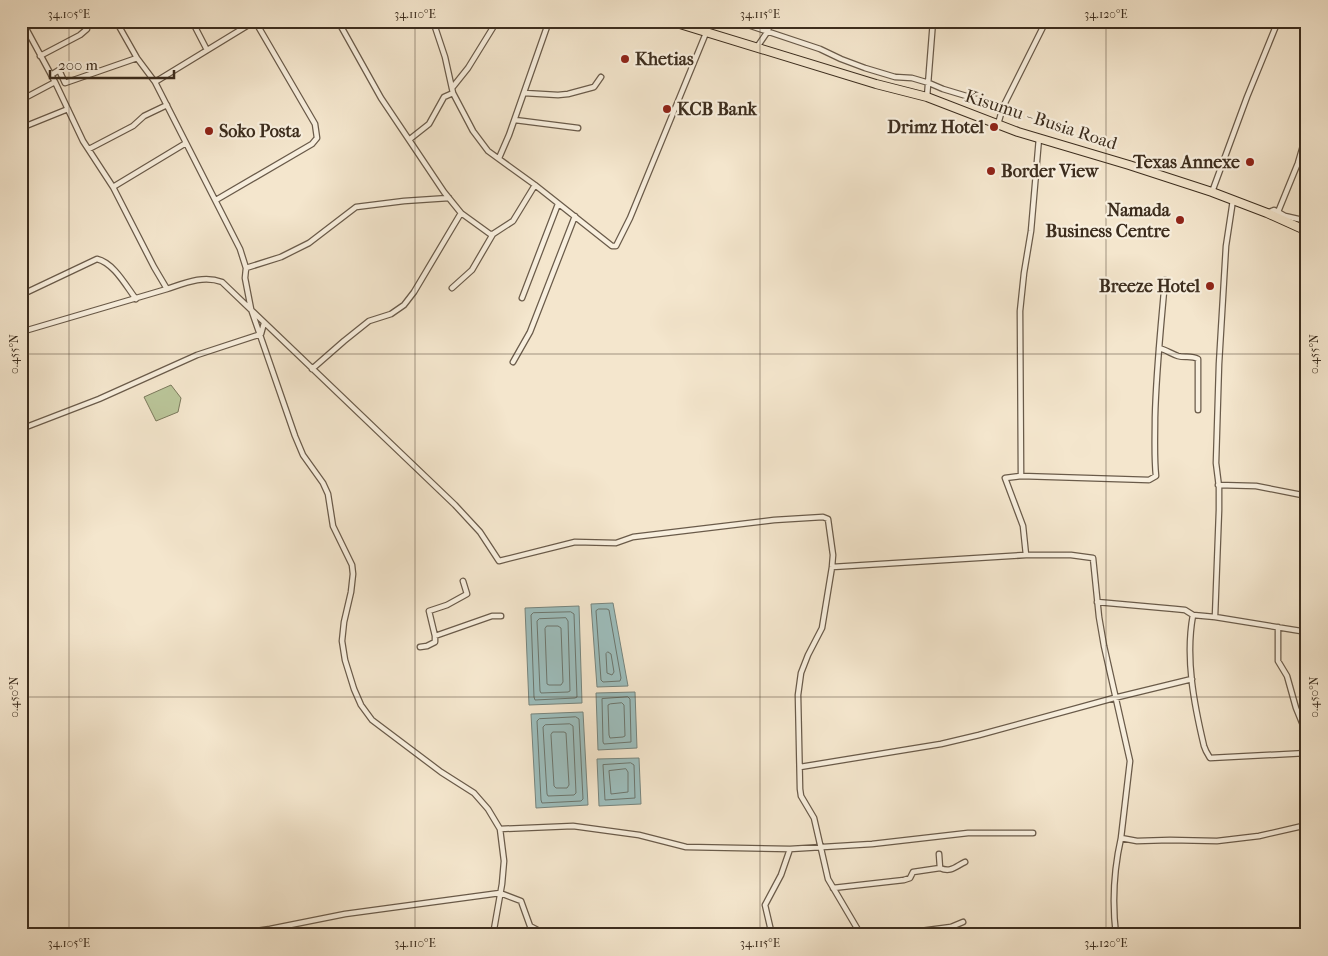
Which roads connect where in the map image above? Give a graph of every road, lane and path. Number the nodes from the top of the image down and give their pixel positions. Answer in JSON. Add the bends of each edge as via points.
{"nodes":[{"id":1,"x":22,"y":21,"type":"edge"},
{"id":2,"x":86,"y":21,"type":"edge"},
{"id":3,"x":116,"y":21,"type":"edge"},
{"id":4,"x":192,"y":21,"type":"edge"},
{"id":5,"x":255,"y":21,"type":"edge"},
{"id":6,"x":338,"y":21,"type":"edge"},
{"id":7,"x":434,"y":21,"type":"edge"},
{"id":8,"x":497,"y":21,"type":"edge"},
{"id":9,"x":549,"y":21,"type":"edge"},
{"id":10,"x":670,"y":21,"type":"edge"},
{"id":11,"x":736,"y":21,"type":"edge"},
{"id":12,"x":770,"y":21,"type":"edge"},
{"id":13,"x":932,"y":21,"type":"edge"},
{"id":14,"x":1046,"y":21,"type":"edge"},
{"id":15,"x":1278,"y":21,"type":"edge"},
{"id":16,"x":768,"y":31,"type":"junction"},
{"id":17,"x":706,"y":33,"type":"junction"},
{"id":18,"x":757,"y":47,"type":"junction"},
{"id":19,"x":207,"y":50,"type":"junction"},
{"id":20,"x":40,"y":56,"type":"junction"},
{"id":21,"x":137,"y":58,"type":"junction"},
{"id":22,"x":51,"y":75,"type":"junction"},
{"id":23,"x":602,"y":77,"type":"dead end"},
{"id":24,"x":55,"y":82,"type":"junction"},
{"id":25,"x":155,"y":82,"type":"junction"},
{"id":26,"x":929,"y":83,"type":"junction"},
{"id":27,"x":452,"y":91,"type":"junction"},
{"id":28,"x":524,"y":93,"type":"junction"},
{"id":29,"x":928,"y":98,"type":"junction"},
{"id":30,"x":21,"y":100,"type":"edge"},
{"id":31,"x":167,"y":105,"type":"junction"},
{"id":32,"x":1004,"y":108,"type":"junction"},
{"id":33,"x":68,"y":109,"type":"junction"},
{"id":34,"x":514,"y":120,"type":"junction"},
{"id":35,"x":998,"y":124,"type":"junction"},
{"id":36,"x":21,"y":128,"type":"edge"},
{"id":37,"x":578,"y":128,"type":"dead end"},
{"id":38,"x":1307,"y":132,"type":"edge"},
{"id":39,"x":1039,"y":138,"type":"junction"},
{"id":40,"x":410,"y":139,"type":"junction"},
{"id":41,"x":186,"y":143,"type":"junction"},
{"id":42,"x":88,"y":149,"type":"junction"},
{"id":43,"x":499,"y":158,"type":"junction"},
{"id":44,"x":535,"y":184,"type":"junction"},
{"id":45,"x":112,"y":187,"type":"junction"},
{"id":46,"x":1212,"y":192,"type":"junction"},
{"id":47,"x":449,"y":198,"type":"junction"},
{"id":48,"x":216,"y":200,"type":"junction"},
{"id":49,"x":1233,"y":200,"type":"junction"},
{"id":50,"x":558,"y":204,"type":"junction"},
{"id":51,"x":1278,"y":212,"type":"junction"},
{"id":52,"x":461,"y":213,"type":"junction"},
{"id":53,"x":1266,"y":213,"type":"junction"},
{"id":54,"x":576,"y":216,"type":"junction"},
{"id":55,"x":1307,"y":221,"type":"edge"},
{"id":56,"x":1307,"y":231,"type":"edge"},
{"id":57,"x":493,"y":234,"type":"junction"},
{"id":58,"x":246,"y":268,"type":"junction"},
{"id":59,"x":1165,"y":280,"type":"dead end"},
{"id":60,"x":452,"y":288,"type":"dead end"},
{"id":61,"x":167,"y":289,"type":"junction"},
{"id":62,"x":21,"y":295,"type":"edge"},
{"id":63,"x":522,"y":298,"type":"dead end"},
{"id":64,"x":136,"y":299,"type":"junction"},
{"id":65,"x":251,"y":309,"type":"junction"},
{"id":66,"x":264,"y":323,"type":"junction"},
{"id":67,"x":21,"y":332,"type":"edge"},
{"id":68,"x":261,"y":334,"type":"junction"},
{"id":69,"x":1159,"y":348,"type":"junction"},
{"id":70,"x":513,"y":362,"type":"dead end"},
{"id":71,"x":312,"y":369,"type":"junction"},
{"id":72,"x":1198,"y":410,"type":"dead end"},
{"id":73,"x":21,"y":429,"type":"edge"},
{"id":74,"x":1021,"y":476,"type":"junction"},
{"id":75,"x":1218,"y":486,"type":"junction"},
{"id":76,"x":1307,"y":496,"type":"edge"},
{"id":77,"x":1026,"y":555,"type":"junction"},
{"id":78,"x":832,"y":567,"type":"junction"},
{"id":79,"x":462,"y":581,"type":"dead end"},
{"id":80,"x":1097,"y":602,"type":"junction"},
{"id":81,"x":1193,"y":615,"type":"junction"},
{"id":82,"x":501,"y":616,"type":"dead end"},
{"id":83,"x":1215,"y":617,"type":"junction"},
{"id":84,"x":1278,"y":627,"type":"junction"},
{"id":85,"x":1307,"y":632,"type":"edge"},
{"id":86,"x":435,"y":636,"type":"junction"},
{"id":87,"x":420,"y":647,"type":"dead end"},
{"id":88,"x":1192,"y":679,"type":"junction"},
{"id":89,"x":1114,"y":698,"type":"junction"},
{"id":90,"x":1307,"y":735,"type":"edge"},
{"id":91,"x":1307,"y":753,"type":"edge"},
{"id":92,"x":800,"y":767,"type":"junction"},
{"id":93,"x":1307,"y":825,"type":"edge"},
{"id":94,"x":500,"y":829,"type":"junction"},
{"id":95,"x":1033,"y":833,"type":"dead end"},
{"id":96,"x":1121,"y":838,"type":"junction"},
{"id":97,"x":822,"y":848,"type":"junction"},
{"id":98,"x":790,"y":849,"type":"junction"},
{"id":99,"x":940,"y":854,"type":"dead end"},
{"id":100,"x":966,"y":862,"type":"dead end"},
{"id":101,"x":940,"y":868,"type":"junction"},
{"id":102,"x":833,"y":888,"type":"junction"},
{"id":103,"x":500,"y":893,"type":"junction"},
{"id":104,"x":963,"y":922,"type":"dead end"},
{"id":105,"x":229,"y":935,"type":"edge"},
{"id":106,"x":493,"y":935,"type":"edge"},
{"id":107,"x":547,"y":935,"type":"edge"},
{"id":108,"x":772,"y":935,"type":"edge"},
{"id":109,"x":861,"y":935,"type":"edge"},
{"id":110,"x":890,"y":935,"type":"edge"},
{"id":111,"x":1116,"y":935,"type":"edge"}],
"edges":[{"from":1,"to":20,"type":"street"},
{"from":2,"to":20,"type":"street","via":[[87,29],[80,35]]},
{"from":3,"to":21,"type":"street"},
{"from":4,"to":19,"type":"street"},
{"from":5,"to":19,"type":"street"},
{"from":5,"to":48,"type":"street","via":[[315,124],[317,138]]},
{"from":6,"to":40,"type":"street","via":[[381,98]]},
{"from":7,"to":27,"type":"street"},
{"from":8,"to":27,"type":"street"},
{"from":9,"to":28,"type":"street"},
{"from":10,"to":17,"type":"highway","name":"Kisumu - Busia Road"},
{"from":11,"to":16,"type":"street"},
{"from":12,"to":16,"type":"street"},
{"from":13,"to":26,"type":"street"},
{"from":14,"to":32,"type":"street"},
{"from":15,"to":46,"type":"street"},
{"from":16,"to":18,"type":"street"},
{"from":16,"to":26,"type":"street","via":[[865,68]]},
{"from":17,"to":18,"type":"highway","name":"Kisumu - Busia Road"},
{"from":17,"to":54,"type":"street","via":[[616,246]]},
{"from":18,"to":29,"type":"highway","name":"Kisumu - Busia Road"},
{"from":19,"to":25,"type":"street"},
{"from":20,"to":22,"type":"street"},
{"from":21,"to":22,"type":"street","via":[[65,83],[59,70]]},
{"from":21,"to":25,"type":"street"},
{"from":22,"to":24,"type":"street"},
{"from":23,"to":28,"type":"street","via":[[594,87],[568,94]]},
{"from":24,"to":30,"type":"street"},
{"from":24,"to":33,"type":"street"},
{"from":25,"to":31,"type":"street"},
{"from":26,"to":29,"type":"street"},
{"from":26,"to":32,"type":"street"},
{"from":27,"to":40,"type":"street","via":[[444,97],[429,124]]},
{"from":27,"to":43,"type":"street","via":[[473,131],[488,151]]},
{"from":28,"to":34,"type":"street"},
{"from":29,"to":35,"type":"highway","name":"Kisumu - Busia Road"},
{"from":31,"to":41,"type":"street"},
{"from":31,"to":42,"type":"street"},
{"from":32,"to":35,"type":"street"},
{"from":33,"to":36,"type":"street"},
{"from":33,"to":42,"type":"street"},
{"from":34,"to":37,"type":"street"},
{"from":34,"to":43,"type":"street"},
{"from":35,"to":39,"type":"highway","name":"Kisumu - Busia Road"},
{"from":38,"to":51,"type":"street"},
{"from":39,"to":46,"type":"highway","name":"Kisumu - Busia Road"},
{"from":39,"to":74,"type":"street","via":[[1020,311]]},
{"from":40,"to":47,"type":"street"},
{"from":41,"to":45,"type":"street"},
{"from":41,"to":48,"type":"street"},
{"from":42,"to":45,"type":"street"},
{"from":43,"to":44,"type":"street"},
{"from":44,"to":50,"type":"street"},
{"from":44,"to":57,"type":"street","via":[[513,221]]},
{"from":45,"to":61,"type":"street"},
{"from":46,"to":49,"type":"highway","name":"Kisumu - Busia Road"},
{"from":47,"to":52,"type":"street"},
{"from":47,"to":58,"type":"street","via":[[356,207],[309,243],[281,257]]},
{"from":48,"to":58,"type":"street"},
{"from":49,"to":53,"type":"highway","name":"Kisumu - Busia Road"},
{"from":49,"to":75,"type":"street","via":[[1226,246],[1220,354]]},
{"from":50,"to":54,"type":"street"},
{"from":50,"to":63,"type":"street"},
{"from":51,"to":53,"type":"street"},
{"from":51,"to":55,"type":"street"},
{"from":52,"to":57,"type":"street"},
{"from":52,"to":71,"type":"street","via":[[404,305],[369,321]]},
{"from":53,"to":56,"type":"highway","name":"Kisumu - Busia Road"},
{"from":54,"to":70,"type":"street","via":[[530,332]]},
{"from":57,"to":60,"type":"street","via":[[472,270]]},
{"from":58,"to":65,"type":"street"},
{"from":59,"to":69,"type":"street"},
{"from":61,"to":64,"type":"street"},
{"from":61,"to":65,"type":"street","via":[[193,281],[215,279]]},
{"from":62,"to":64,"type":"street","via":[[97,259],[115,272]]},
{"from":64,"to":67,"type":"street"},
{"from":65,"to":66,"type":"street"},
{"from":65,"to":68,"type":"street"},
{"from":66,"to":68,"type":"street"},
{"from":66,"to":71,"type":"street"},
{"from":68,"to":73,"type":"street","via":[[197,355],[99,399]]},
{"from":68,"to":94,"type":"street","via":[[294,436],[328,494],[333,526],[352,565],[351,592],[342,641],[345,660],[361,705],[372,720],[474,793]]},
{"from":69,"to":72,"type":"street","via":[[1178,356],[1198,359]]},
{"from":69,"to":74,"type":"street","via":[[1154,478]]},
{"from":71,"to":78,"type":"street","via":[[455,505],[480,532],[499,561],[575,542],[616,542],[633,537],[823,517],[828,518],[830,526]]},
{"from":74,"to":77,"type":"street","via":[[1004,479],[1023,526]]},
{"from":75,"to":76,"type":"street","via":[[1256,486]]},
{"from":75,"to":83,"type":"street"},
{"from":77,"to":78,"type":"street"},
{"from":77,"to":80,"type":"street","via":[[1093,558]]},
{"from":78,"to":92,"type":"street","via":[[822,628],[801,673],[798,695]]},
{"from":79,"to":86,"type":"street","via":[[467,594],[429,611]]},
{"from":80,"to":81,"type":"street","via":[[1185,610]]},
{"from":80,"to":89,"type":"street"},
{"from":81,"to":83,"type":"street"},
{"from":81,"to":88,"type":"street"},
{"from":82,"to":86,"type":"street","via":[[492,616]]},
{"from":83,"to":84,"type":"street"},
{"from":84,"to":85,"type":"street"},
{"from":84,"to":90,"type":"street","via":[[1278,660],[1287,676]]},
{"from":86,"to":87,"type":"street","via":[[434,642]]},
{"from":88,"to":89,"type":"street"},
{"from":88,"to":91,"type":"street","via":[[1204,746],[1210,758]]},
{"from":89,"to":92,"type":"street","via":[[941,744]]},
{"from":89,"to":96,"type":"street","via":[[1130,761]]},
{"from":92,"to":97,"type":"street","via":[[801,796],[814,818]]},
{"from":93,"to":96,"type":"street","via":[[1217,841]]},
{"from":94,"to":98,"type":"street","via":[[573,826],[639,835],[686,847]]},
{"from":94,"to":103,"type":"street","via":[[504,861]]},
{"from":95,"to":97,"type":"street","via":[[968,832]]},
{"from":96,"to":111,"type":"street","via":[[1114,872]]},
{"from":97,"to":98,"type":"street"},
{"from":97,"to":102,"type":"street"},
{"from":98,"to":108,"type":"street","via":[[765,904]]},
{"from":99,"to":101,"type":"street"},
{"from":100,"to":101,"type":"street","via":[[956,869]]},
{"from":101,"to":102,"type":"street","via":[[913,872],[904,880]]},
{"from":102,"to":109,"type":"street"},
{"from":103,"to":105,"type":"street","via":[[345,914]]},
{"from":103,"to":106,"type":"street"},
{"from":103,"to":107,"type":"street","via":[[521,901],[530,926]]},
{"from":104,"to":110,"type":"street","via":[[951,928]]}]}
